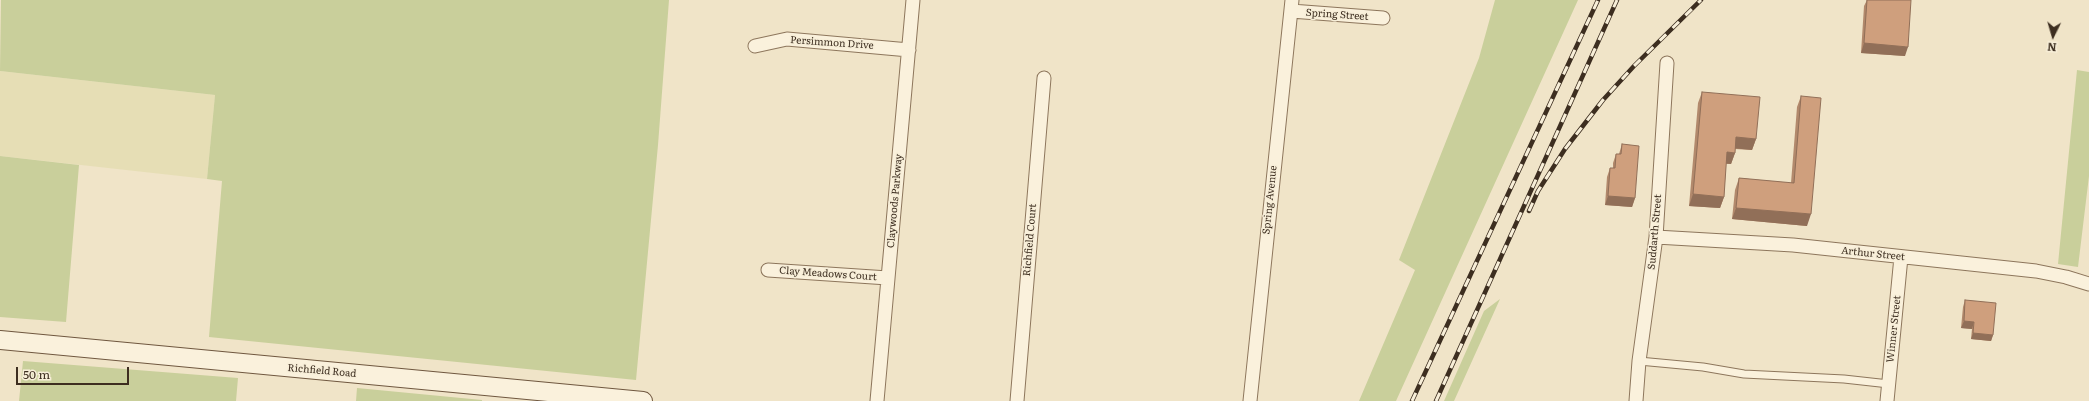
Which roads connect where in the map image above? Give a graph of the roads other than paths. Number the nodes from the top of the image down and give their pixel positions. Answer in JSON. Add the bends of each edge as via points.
{"nodes":[{"id":1,"x":914,"y":0,"type":"edge"},
{"id":2,"x":1291,"y":6,"type":"edge"},
{"id":3,"x":1383,"y":18,"type":"dead end"},
{"id":4,"x":755,"y":46,"type":"dead end"},
{"id":5,"x":909,"y":50,"type":"junction"},
{"id":6,"x":1667,"y":63,"type":"dead end"},
{"id":7,"x":1044,"y":78,"type":"dead end"},
{"id":8,"x":1656,"y":237,"type":"junction"},
{"id":9,"x":1901,"y":257,"type":"junction"},
{"id":10,"x":768,"y":270,"type":"dead end"},
{"id":11,"x":888,"y":278,"type":"junction"},
{"id":12,"x":2089,"y":284,"type":"edge"},
{"id":13,"x":0,"y":340,"type":"edge"},
{"id":14,"x":1639,"y":361,"type":"junction"},
{"id":15,"x":1889,"y":384,"type":"junction"},
{"id":16,"x":643,"y":401,"type":"edge"},
{"id":17,"x":877,"y":401,"type":"edge"},
{"id":18,"x":1017,"y":401,"type":"edge"},
{"id":19,"x":1250,"y":401,"type":"edge"},
{"id":20,"x":1636,"y":401,"type":"edge"},
{"id":21,"x":1887,"y":401,"type":"edge"}],
"edges":[{"from":1,"to":5,"type":"street","name":"Claywoods Parkway"},
{"from":2,"to":3,"type":"street","name":"Spring Street"},
{"from":2,"to":19,"type":"street","name":"Spring Avenue"},
{"from":4,"to":5,"type":"street","name":"Persimmon Drive","via":[[787,39]]},
{"from":5,"to":11,"type":"street","name":"Claywoods Parkway"},
{"from":6,"to":8,"type":"street","name":"Suddarth Street"},
{"from":7,"to":18,"type":"street","name":"Richfield Court"},
{"from":8,"to":9,"type":"street","name":"Arthur Street","via":[[1793,245]]},
{"from":8,"to":14,"type":"street","name":"Suddarth Street"},
{"from":9,"to":12,"type":"street","name":"Arthur Street","via":[[2036,271]]},
{"from":9,"to":15,"type":"street","name":"Winner Street"},
{"from":10,"to":11,"type":"street","name":"Clay Meadows Court"},
{"from":11,"to":17,"type":"street","name":"Claywoods Parkway"},
{"from":13,"to":16,"type":"street","name":"Richfield Road"},
{"from":14,"to":15,"type":"lane","via":[[1744,374]]},
{"from":14,"to":20,"type":"street","name":"Suddarth Street"},
{"from":15,"to":21,"type":"street","name":"Winner Street"}]}
